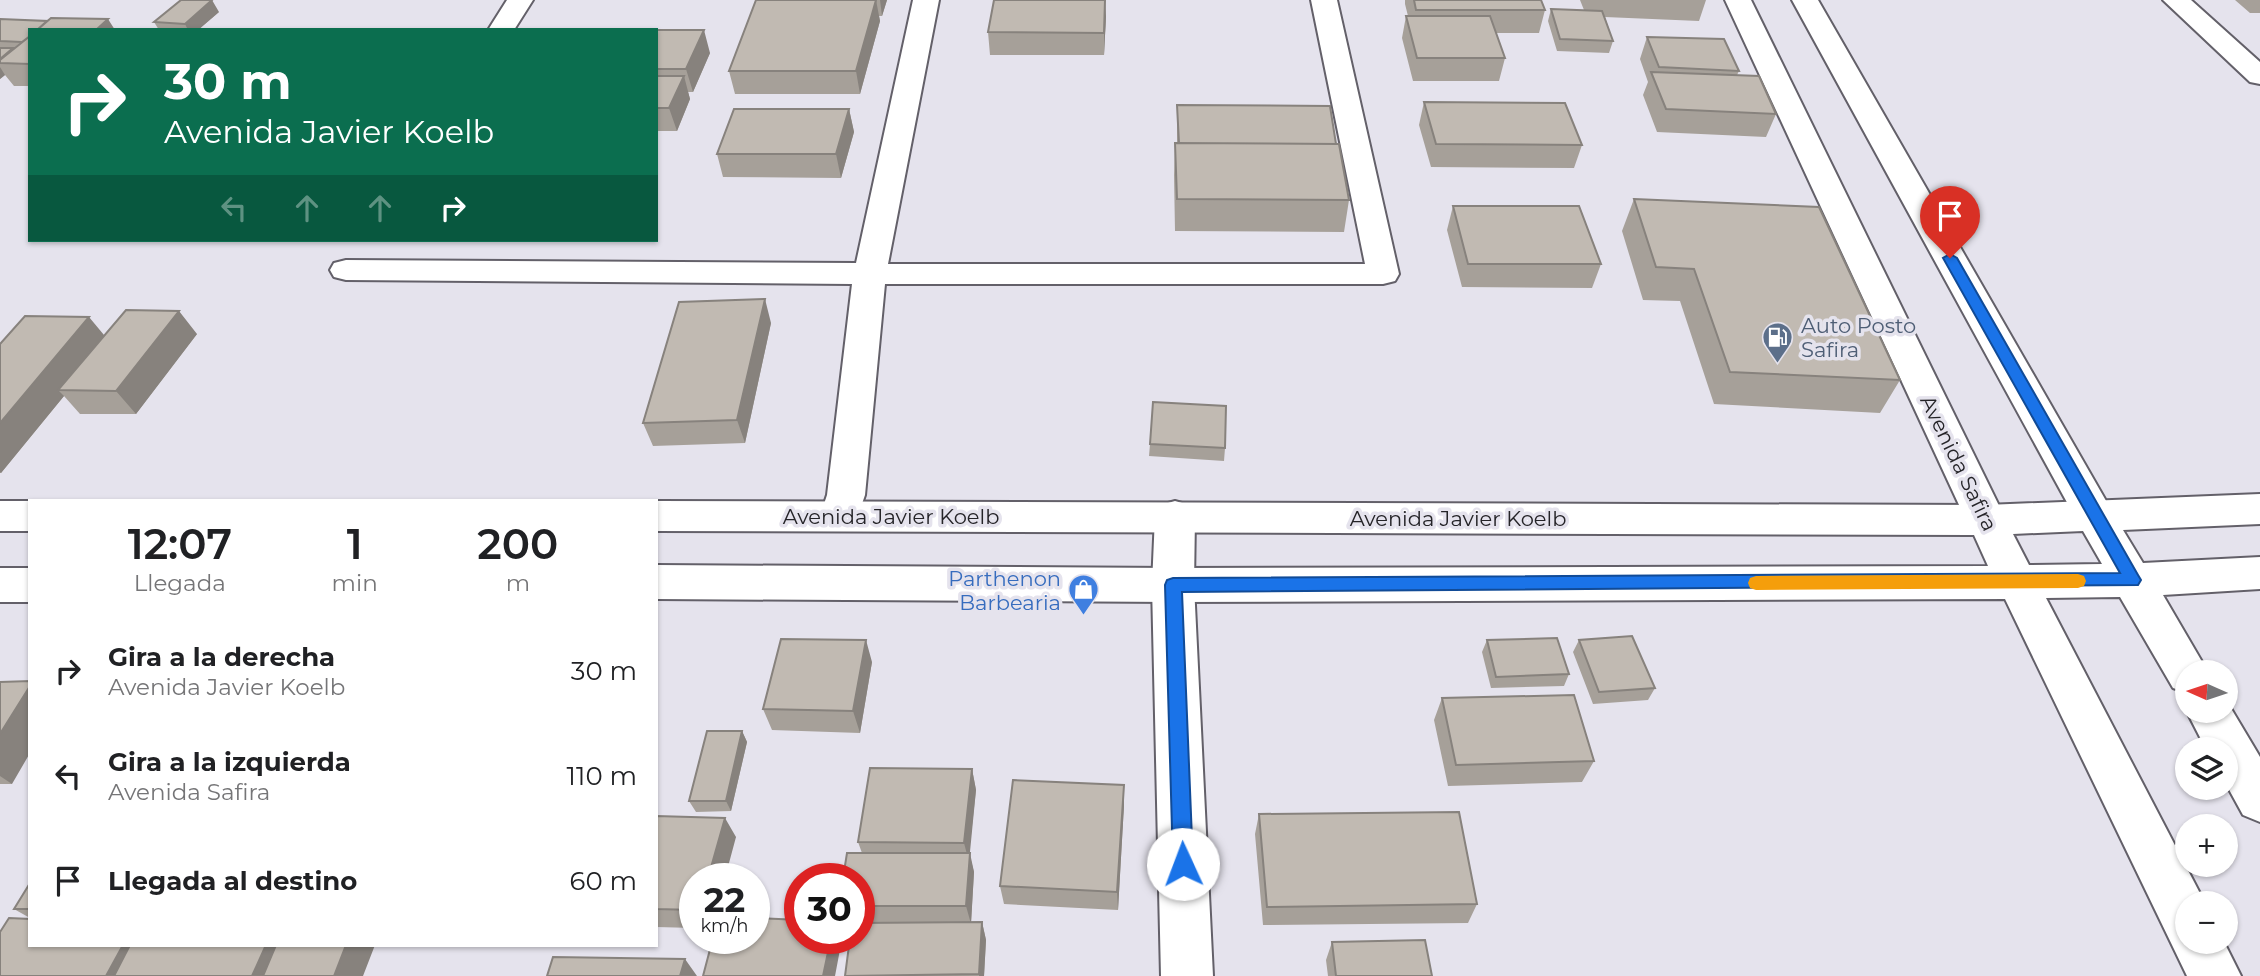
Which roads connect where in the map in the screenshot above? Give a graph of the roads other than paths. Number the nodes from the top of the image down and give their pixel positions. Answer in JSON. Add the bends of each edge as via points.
{"nodes":[{"id":1,"x":520,"y":0,"type":"edge"},
{"id":2,"x":926,"y":0,"type":"edge"},
{"id":3,"x":1324,"y":0,"type":"edge"},
{"id":4,"x":1738,"y":0,"type":"edge"},
{"id":5,"x":1805,"y":0,"type":"edge"},
{"id":6,"x":2176,"y":0,"type":"edge"},
{"id":7,"x":502,"y":28,"type":"edge"},
{"id":8,"x":2260,"y":75,"type":"edge"},
{"id":9,"x":365,"y":242,"type":"edge"},
{"id":10,"x":870,"y":274,"type":"junction"},
{"id":11,"x":2260,"y":509,"type":"edge"},
{"id":12,"x":0,"y":516,"type":"edge"},
{"id":13,"x":28,"y":516,"type":"edge"},
{"id":14,"x":658,"y":516,"type":"edge"},
{"id":15,"x":840,"y":516,"type":"junction"},
{"id":16,"x":1175,"y":516,"type":"junction"},
{"id":17,"x":2095,"y":517,"type":"junction"},
{"id":18,"x":1986,"y":520,"type":"junction"},
{"id":19,"x":2260,"y":573,"type":"edge"},
{"id":20,"x":2132,"y":580,"type":"junction"},
{"id":21,"x":658,"y":582,"type":"edge"},
{"id":22,"x":2016,"y":582,"type":"junction"},
{"id":23,"x":28,"y":584,"type":"edge"},
{"id":24,"x":0,"y":585,"type":"edge"},
{"id":25,"x":1173,"y":585,"type":"junction"},
{"id":26,"x":2179,"y":660,"type":"edge"},
{"id":27,"x":2216,"y":723,"type":"edge"},
{"id":28,"x":2260,"y":800,"type":"edge"},
{"id":29,"x":2175,"y":896,"type":"edge"},
{"id":30,"x":2203,"y":954,"type":"edge"},
{"id":31,"x":1187,"y":976,"type":"edge"},
{"id":32,"x":2215,"y":976,"type":"edge"}],
"edges":[{"from":1,"to":7,"type":"street"},
{"from":2,"to":10,"type":"street"},
{"from":3,"to":10,"type":"street","via":[[1383,274]]},
{"from":4,"to":18,"type":"street","name":"Avenida Safira"},
{"from":5,"to":17,"type":"street"},
{"from":6,"to":8,"type":"street"},
{"from":9,"to":10,"type":"street","via":[[346,270]]},
{"from":10,"to":15,"type":"street"},
{"from":11,"to":17,"type":"street","name":"Avenida Javier Koelb"},
{"from":12,"to":13,"type":"street"},
{"from":14,"to":15,"type":"street","name":"Avenida Javier Koelb"},
{"from":15,"to":16,"type":"street","name":"Avenida Javier Koelb"},
{"from":16,"to":18,"type":"street","name":"Avenida Javier Koelb"},
{"from":16,"to":25,"type":"street"},
{"from":17,"to":18,"type":"street","name":"Avenida Javier Koelb"},
{"from":17,"to":20,"type":"street"},
{"from":18,"to":22,"type":"street","name":"Avenida Safira"},
{"from":19,"to":20,"type":"street"},
{"from":20,"to":22,"type":"street"},
{"from":20,"to":26,"type":"street"},
{"from":21,"to":25,"type":"street"},
{"from":22,"to":25,"type":"street"},
{"from":22,"to":29,"type":"street","name":"Avenida Safira"},
{"from":23,"to":24,"type":"street"},
{"from":25,"to":31,"type":"street"},
{"from":27,"to":28,"type":"street"},
{"from":30,"to":32,"type":"street"}]}
